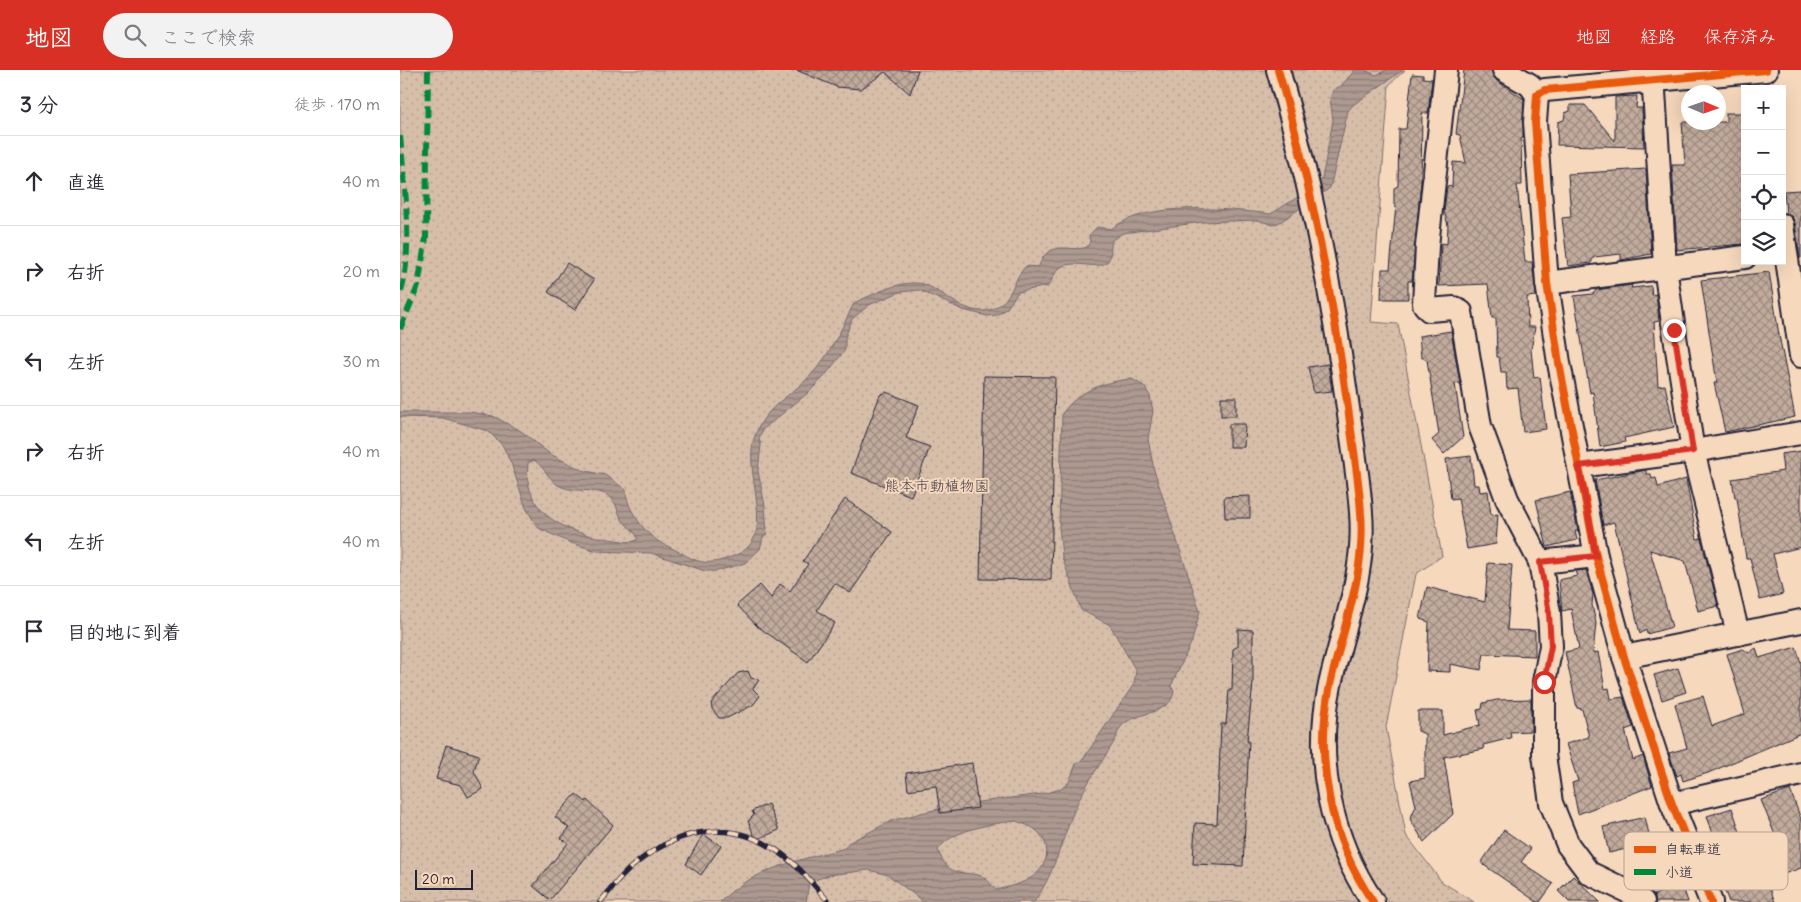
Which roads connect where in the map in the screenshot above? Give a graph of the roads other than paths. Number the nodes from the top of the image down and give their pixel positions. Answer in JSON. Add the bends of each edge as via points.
{"nodes":[{"id":1,"x":1278,"y":70,"type":"edge"},
{"id":2,"x":1446,"y":70,"type":"edge"},
{"id":3,"x":1504,"y":70,"type":"edge"},
{"id":4,"x":1766,"y":70,"type":"edge"},
{"id":5,"x":1772,"y":70,"type":"edge"},
{"id":6,"x":1643,"y":75,"type":"edge"},
{"id":7,"x":1773,"y":85,"type":"edge"},
{"id":8,"x":1537,"y":95,"type":"junction"},
{"id":9,"x":1789,"y":251,"type":"edge"},
{"id":10,"x":1741,"y":258,"type":"edge"},
{"id":11,"x":1665,"y":267,"type":"junction"},
{"id":12,"x":1547,"y":283,"type":"junction"},
{"id":13,"x":1801,"y":356,"type":"edge"},
{"id":14,"x":1801,"y":433,"type":"edge"},
{"id":15,"x":1693,"y":451,"type":"junction"},
{"id":16,"x":1579,"y":466,"type":"junction"},
{"id":17,"x":1596,"y":556,"type":"junction"},
{"id":18,"x":1540,"y":562,"type":"junction"},
{"id":19,"x":1801,"y":622,"type":"edge"},
{"id":20,"x":1738,"y":634,"type":"junction"},
{"id":21,"x":1624,"y":657,"type":"junction"},
{"id":22,"x":1801,"y":774,"type":"edge"},
{"id":23,"x":1672,"y":804,"type":"junction"},
{"id":24,"x":1683,"y":832,"type":"edge"},
{"id":25,"x":1624,"y":890,"type":"edge"},
{"id":26,"x":1625,"y":890,"type":"edge"},
{"id":27,"x":1706,"y":890,"type":"edge"},
{"id":28,"x":1373,"y":902,"type":"edge"},
{"id":29,"x":1642,"y":902,"type":"edge"},
{"id":30,"x":1711,"y":902,"type":"edge"}],
"edges":[{"from":1,"to":28,"type":"street","via":[[1298,139],[1330,298],[1362,514],[1357,588],[1330,686],[1325,720],[1325,758],[1329,802],[1343,849]]},
{"from":2,"to":18,"type":"street","via":[[1424,304],[1429,310],[1454,308],[1461,312],[1480,426],[1507,499]]},
{"from":3,"to":8,"type":"street","via":[[1530,85]]},
{"from":4,"to":6,"type":"street"},
{"from":5,"to":7,"type":"street"},
{"from":6,"to":8,"type":"street","via":[[1545,90]]},
{"from":6,"to":11,"type":"street","via":[[1654,91]]},
{"from":8,"to":12,"type":"street","via":[[1535,122]]},
{"from":9,"to":13,"type":"street"},
{"from":10,"to":11,"type":"street"},
{"from":11,"to":12,"type":"street"},
{"from":11,"to":15,"type":"street"},
{"from":12,"to":16,"type":"street"},
{"from":14,"to":15,"type":"street"},
{"from":15,"to":16,"type":"street"},
{"from":15,"to":20,"type":"street"},
{"from":16,"to":17,"type":"street"},
{"from":17,"to":18,"type":"street"},
{"from":17,"to":21,"type":"street"},
{"from":18,"to":25,"type":"street","via":[[1551,646],[1544,682],[1544,755],[1551,803],[1568,845],[1589,873]]},
{"from":19,"to":20,"type":"street"},
{"from":20,"to":21,"type":"street"},
{"from":21,"to":23,"type":"street"},
{"from":22,"to":23,"type":"street"},
{"from":23,"to":24,"type":"street"},
{"from":26,"to":29,"type":"street"},
{"from":27,"to":30,"type":"street"}]}
